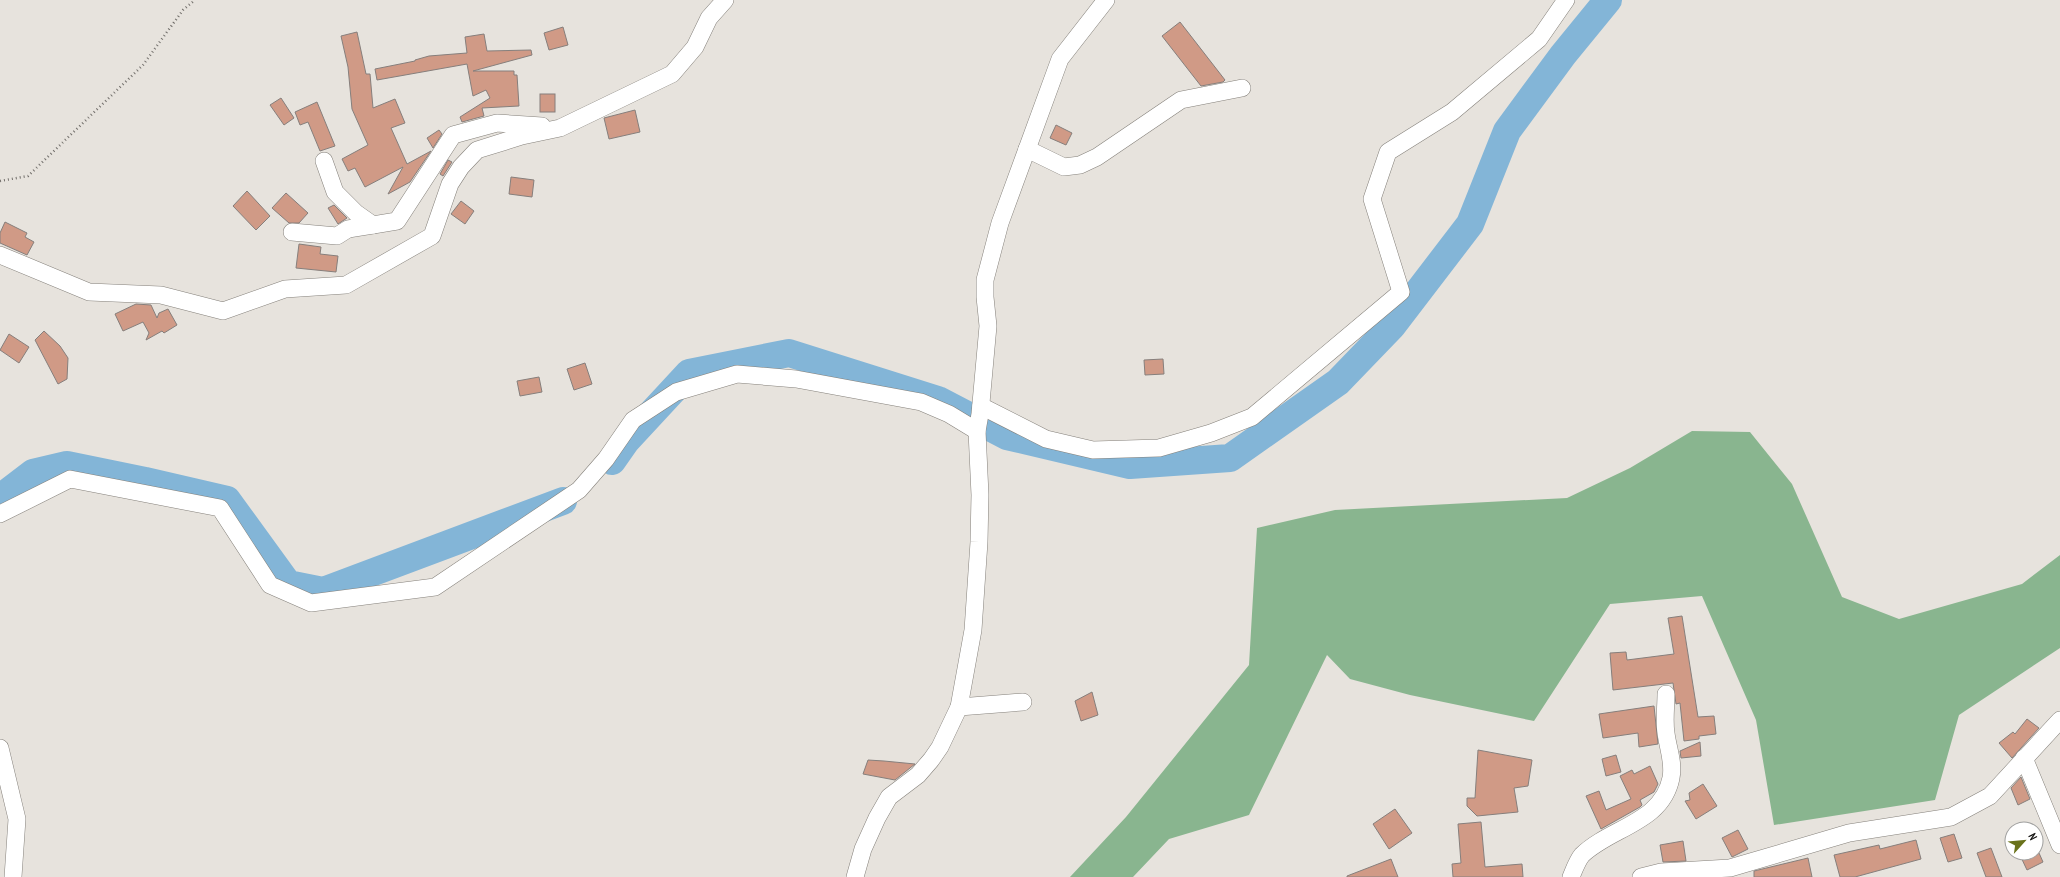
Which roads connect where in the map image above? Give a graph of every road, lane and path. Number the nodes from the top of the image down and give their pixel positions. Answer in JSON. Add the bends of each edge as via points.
{"nodes":[{"id":1,"x":195,"y":0,"type":"edge"},
{"id":2,"x":725,"y":0,"type":"edge"},
{"id":3,"x":1106,"y":0,"type":"edge"},
{"id":4,"x":1566,"y":0,"type":"edge"},
{"id":5,"x":1242,"y":88,"type":"dead end"},
{"id":6,"x":560,"y":128,"type":"junction"},
{"id":7,"x":1027,"y":149,"type":"junction"},
{"id":8,"x":324,"y":161,"type":"dead end"},
{"id":9,"x":0,"y":181,"type":"edge"},
{"id":10,"x":373,"y":225,"type":"junction"},
{"id":11,"x":292,"y":232,"type":"dead end"},
{"id":12,"x":0,"y":255,"type":"edge"},
{"id":13,"x":979,"y":419,"type":"junction"},
{"id":14,"x":0,"y":514,"type":"edge"},
{"id":15,"x":1666,"y":694,"type":"dead end"},
{"id":16,"x":1023,"y":702,"type":"dead end"},
{"id":17,"x":959,"y":707,"type":"junction"},
{"id":18,"x":2060,"y":720,"type":"edge"},
{"id":19,"x":0,"y":748,"type":"edge"},
{"id":20,"x":2024,"y":758,"type":"junction"},
{"id":21,"x":2060,"y":845,"type":"edge"},
{"id":22,"x":13,"y":877,"type":"edge"},
{"id":23,"x":855,"y":877,"type":"edge"},
{"id":24,"x":1571,"y":877,"type":"edge"},
{"id":25,"x":1641,"y":877,"type":"edge"}],
"edges":[{"from":1,"to":9,"type":"path","via":[[183,10],[143,65],[28,176]]},
{"from":2,"to":6,"type":"street","via":[[709,18],[695,47],[672,74]]},
{"from":3,"to":7,"type":"street","via":[[1060,59]]},
{"from":4,"to":13,"type":"street","via":[[1539,39],[1452,112],[1388,152],[1372,199],[1401,292],[1252,417],[1211,433],[1159,448],[1093,450]]},
{"from":5,"to":7,"type":"street","via":[[1181,100],[1097,157],[1080,165],[1064,167]]},
{"from":6,"to":10,"type":"street","via":[[497,123],[453,135],[398,221]]},
{"from":6,"to":12,"type":"street","via":[[522,136],[477,150],[450,184],[432,236],[346,285],[285,289],[223,311],[161,295],[89,292]]},
{"from":7,"to":13,"type":"street","via":[[1000,223],[985,280],[988,326]]},
{"from":8,"to":10,"type":"street","via":[[335,192],[356,214]]},
{"from":10,"to":11,"type":"street","via":[[348,229],[337,236]]},
{"from":13,"to":14,"type":"street","via":[[949,414],[921,402],[796,379],[738,374],[676,392],[633,420],[606,459],[579,490],[435,587],[311,603],[270,585],[220,508],[70,478]]},
{"from":13,"to":17,"type":"street","via":[[980,495],[974,615]]},
{"from":15,"to":24,"type":"street","via":[[1666,733],[1673,768],[1667,790],[1658,807],[1645,818],[1600,841],[1581,856]]},
{"from":16,"to":17,"type":"street"},
{"from":17,"to":23,"type":"street","via":[[931,760],[918,775],[889,797],[877,818]]},
{"from":18,"to":20,"type":"street"},
{"from":19,"to":22,"type":"street","via":[[17,819]]},
{"from":20,"to":21,"type":"street"},
{"from":20,"to":25,"type":"street","via":[[1990,796],[1951,817],[1849,833],[1730,868],[1661,872]]}]}
